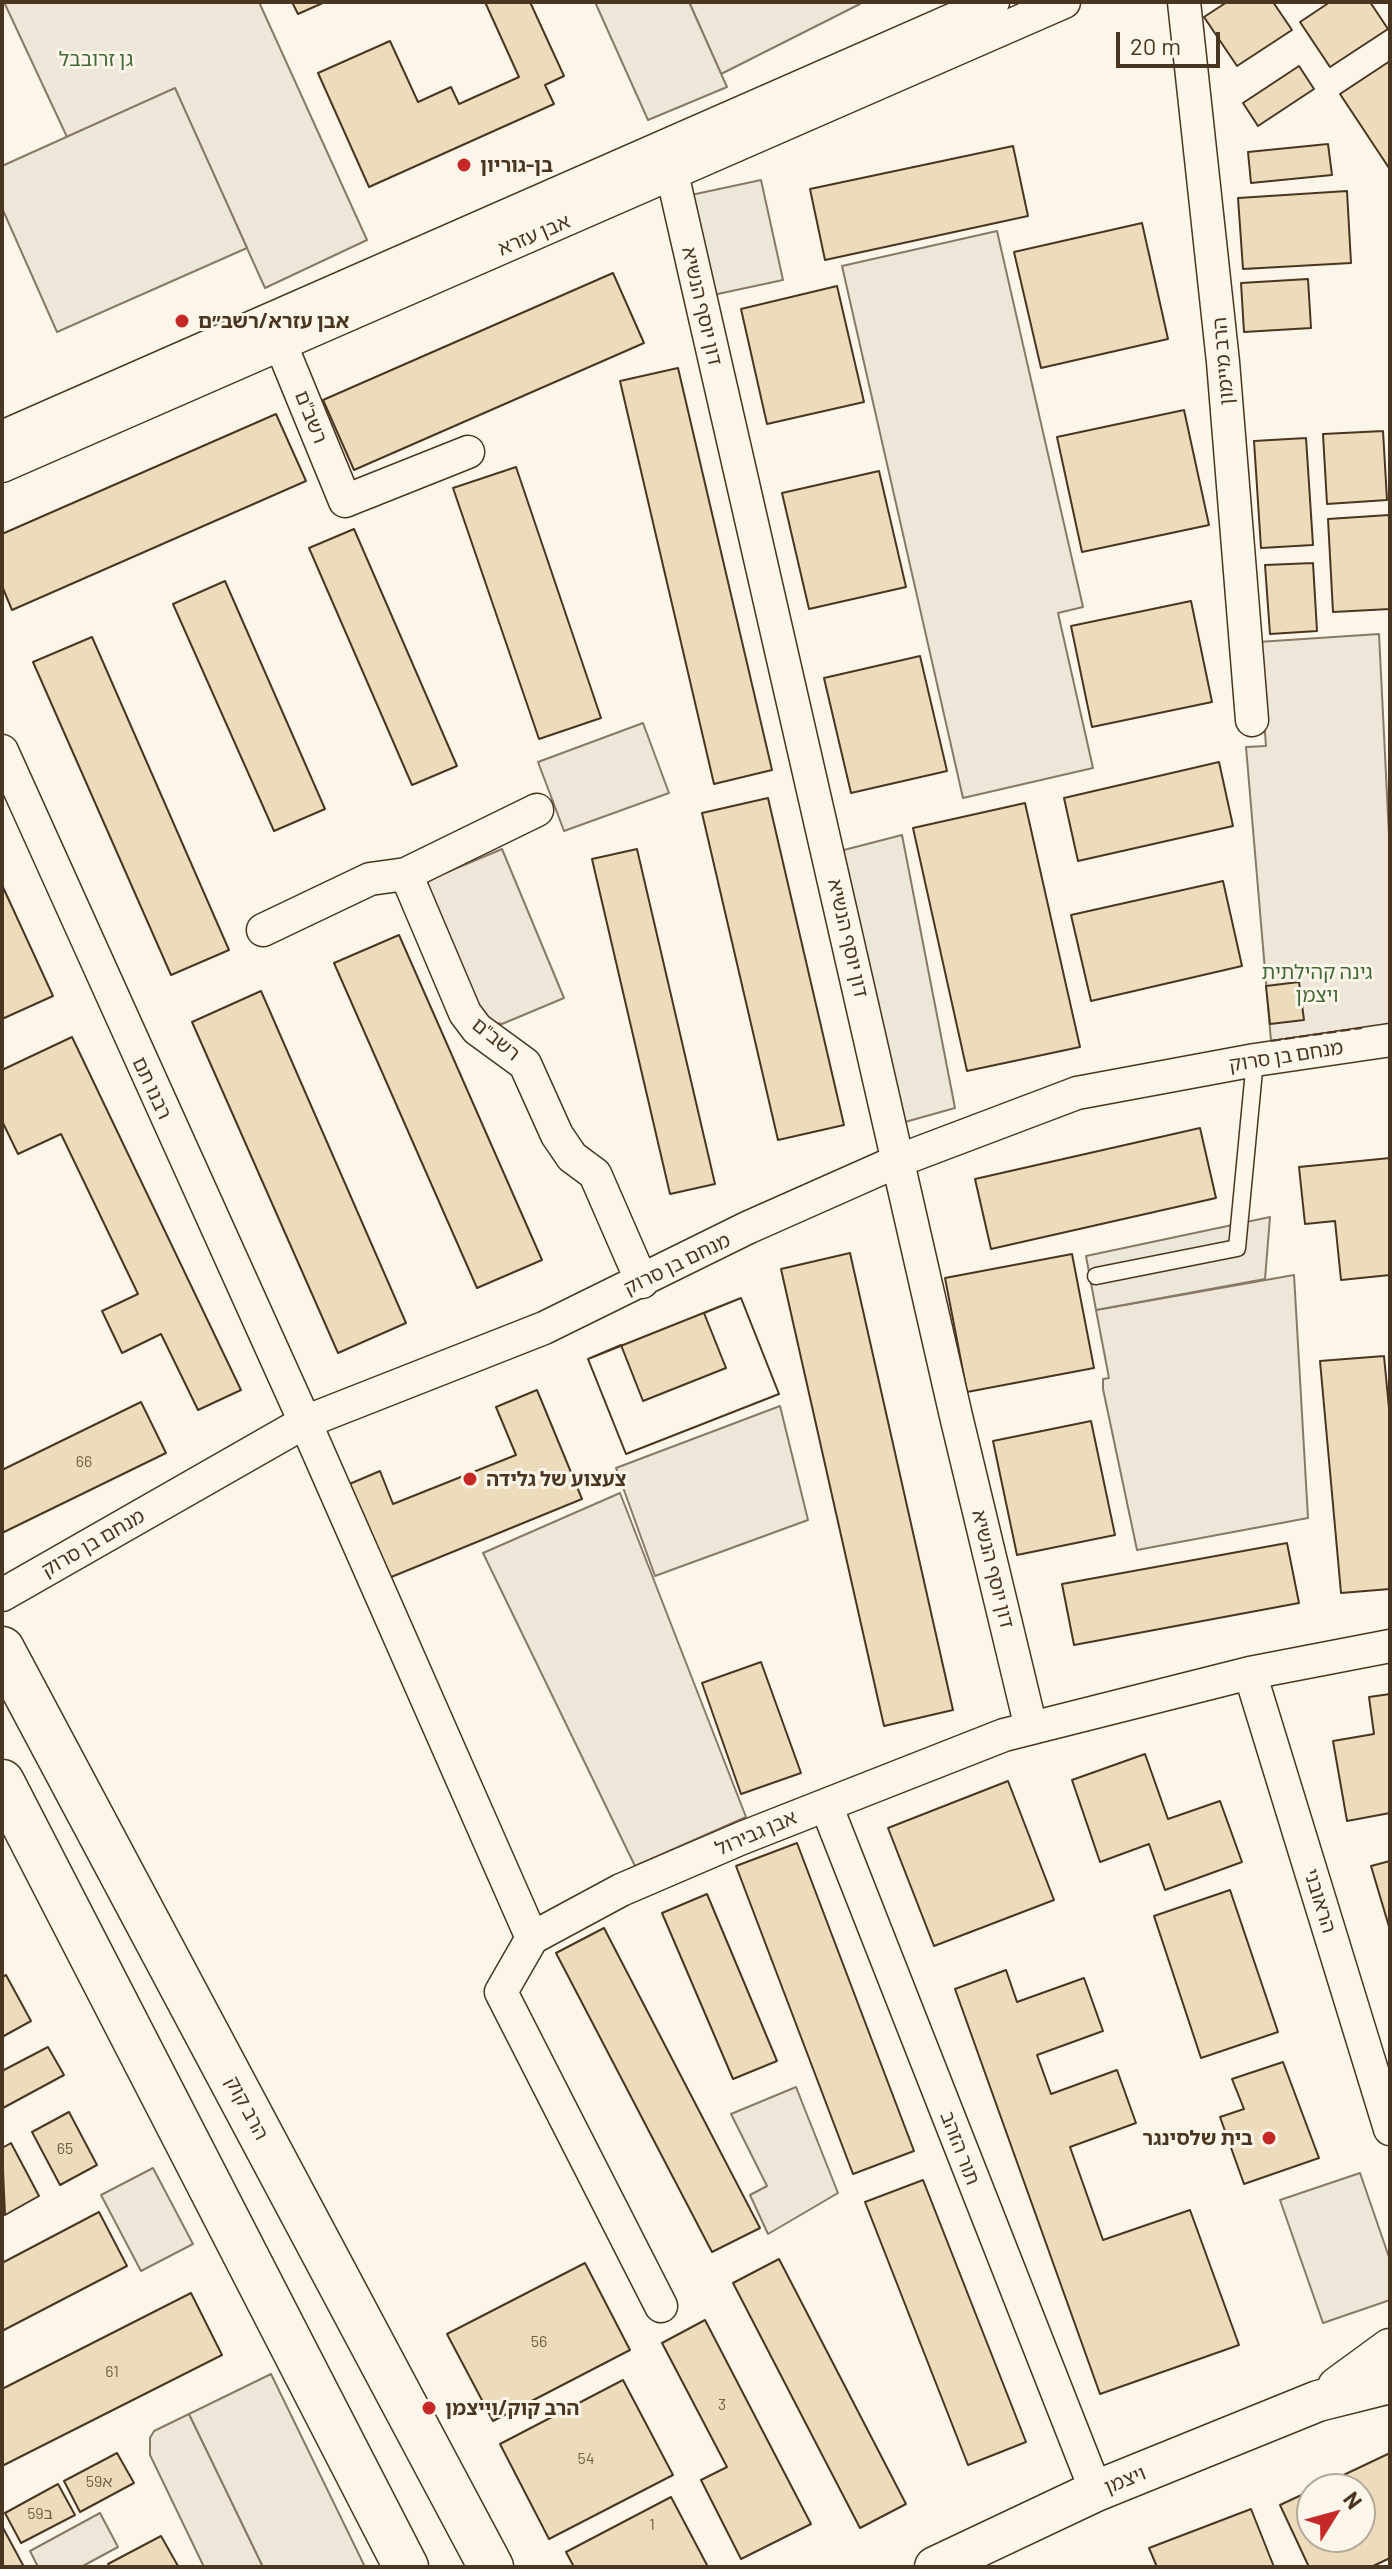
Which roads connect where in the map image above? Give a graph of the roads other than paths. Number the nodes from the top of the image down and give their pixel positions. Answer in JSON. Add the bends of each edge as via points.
{"nodes":[{"id":1,"x":993,"y":2,"type":"edge"},
{"id":2,"x":1064,"y":2,"type":"edge"},
{"id":3,"x":1184,"y":2,"type":"edge"},
{"id":4,"x":670,"y":161,"type":"junction"},
{"id":5,"x":281,"y":345,"type":"junction"},
{"id":6,"x":2,"y":437,"type":"edge"},
{"id":7,"x":468,"y":452,"type":"dead end"},
{"id":8,"x":2,"y":466,"type":"edge"},
{"id":9,"x":1252,"y":720,"type":"dead end"},
{"id":10,"x":2,"y":751,"type":"edge"},
{"id":11,"x":537,"y":809,"type":"dead end"},
{"id":12,"x":406,"y":874,"type":"junction"},
{"id":13,"x":263,"y":930,"type":"dead end"},
{"id":14,"x":1390,"y":1040,"type":"edge"},
{"id":15,"x":1255,"y":1060,"type":"junction"},
{"id":16,"x":900,"y":1160,"type":"junction"},
{"id":17,"x":1096,"y":1276,"type":"dead end"},
{"id":18,"x":642,"y":1282,"type":"junction"},
{"id":19,"x":305,"y":1422,"type":"junction"},
{"id":20,"x":2,"y":1595,"type":"edge"},
{"id":21,"x":1390,"y":1646,"type":"edge"},
{"id":22,"x":2,"y":1649,"type":"edge"},
{"id":23,"x":1250,"y":1673,"type":"junction"},
{"id":24,"x":1031,"y":1728,"type":"junction"},
{"id":25,"x":2,"y":1782,"type":"edge"},
{"id":26,"x":826,"y":1805,"type":"junction"},
{"id":27,"x":532,"y":1938,"type":"junction"},
{"id":28,"x":1390,"y":2129,"type":"edge"},
{"id":29,"x":661,"y":2306,"type":"dead end"},
{"id":30,"x":1390,"y":2349,"type":"edge"},
{"id":31,"x":1390,"y":2383,"type":"edge"},
{"id":32,"x":1318,"y":2401,"type":"junction"},
{"id":33,"x":335,"y":2432,"type":"junction"},
{"id":34,"x":1096,"y":2491,"type":"junction"},
{"id":35,"x":387,"y":2567,"type":"edge"},
{"id":36,"x":406,"y":2567,"type":"edge"},
{"id":37,"x":491,"y":2567,"type":"edge"},
{"id":38,"x":935,"y":2567,"type":"edge"}],
"edges":[{"from":1,"to":4,"type":"street","name":"אבן עזרא"},
{"from":2,"to":4,"type":"street","name":"אבן עזרא"},
{"from":3,"to":9,"type":"street","name":"הרב מיימון","via":[[1223,362]]},
{"from":4,"to":5,"type":"street","name":"אבן עזרא"},
{"from":4,"to":6,"type":"street","name":"אבן עזרא"},
{"from":4,"to":16,"type":"street","name":"דון יוסף הנשיא"},
{"from":5,"to":7,"type":"street","name":"רשב\"ם","via":[[345,501]]},
{"from":5,"to":8,"type":"street","name":"אבן עזרא"},
{"from":10,"to":19,"type":"street","name":"רבנו תם"},
{"from":11,"to":12,"type":"street"},
{"from":12,"to":13,"type":"street","via":[[370,879]]},
{"from":12,"to":18,"type":"street","name":"רשב\"ם","via":[[465,1013],[477,1029],[525,1064],[557,1135],[572,1157],[595,1174]]},
{"from":14,"to":15,"type":"street","name":"מנחם בן סרוק"},
{"from":15,"to":16,"type":"street","name":"מנחם בן סרוק","via":[[1077,1093]]},
{"from":15,"to":17,"type":"lane","via":[[1237,1248]]},
{"from":16,"to":18,"type":"street","name":"מנחם בן סרוק"},
{"from":16,"to":24,"type":"street","name":"דון יוסף הנשיא"},
{"from":18,"to":19,"type":"street","name":"מנחם בן סרוק","via":[[544,1328]]},
{"from":19,"to":20,"type":"street","name":"מנחם בן סרוק"},
{"from":19,"to":27,"type":"street","name":"רבנו תם"},
{"from":21,"to":23,"type":"street","name":"אבן גבירול"},
{"from":22,"to":37,"type":"main road","name":"הרב קוק"},
{"from":23,"to":24,"type":"street","name":"אבן גבירול"},
{"from":23,"to":28,"type":"street","name":"הראובני"},
{"from":24,"to":26,"type":"street","name":"אבן גבירול"},
{"from":25,"to":33,"type":"main road"},
{"from":26,"to":27,"type":"street","name":"אבן גבירול","via":[[621,1890]]},
{"from":26,"to":34,"type":"street","name":"תור הזהב"},
{"from":27,"to":29,"type":"street","via":[[501,1992]]},
{"from":30,"to":32,"type":"street","name":"ויצמן"},
{"from":31,"to":32,"type":"street","name":"ויצמן"},
{"from":32,"to":34,"type":"street","name":"ויצמן"},
{"from":33,"to":35,"type":"main road"},
{"from":33,"to":36,"type":"main road"},
{"from":34,"to":38,"type":"street","name":"ויצמן"}]}
